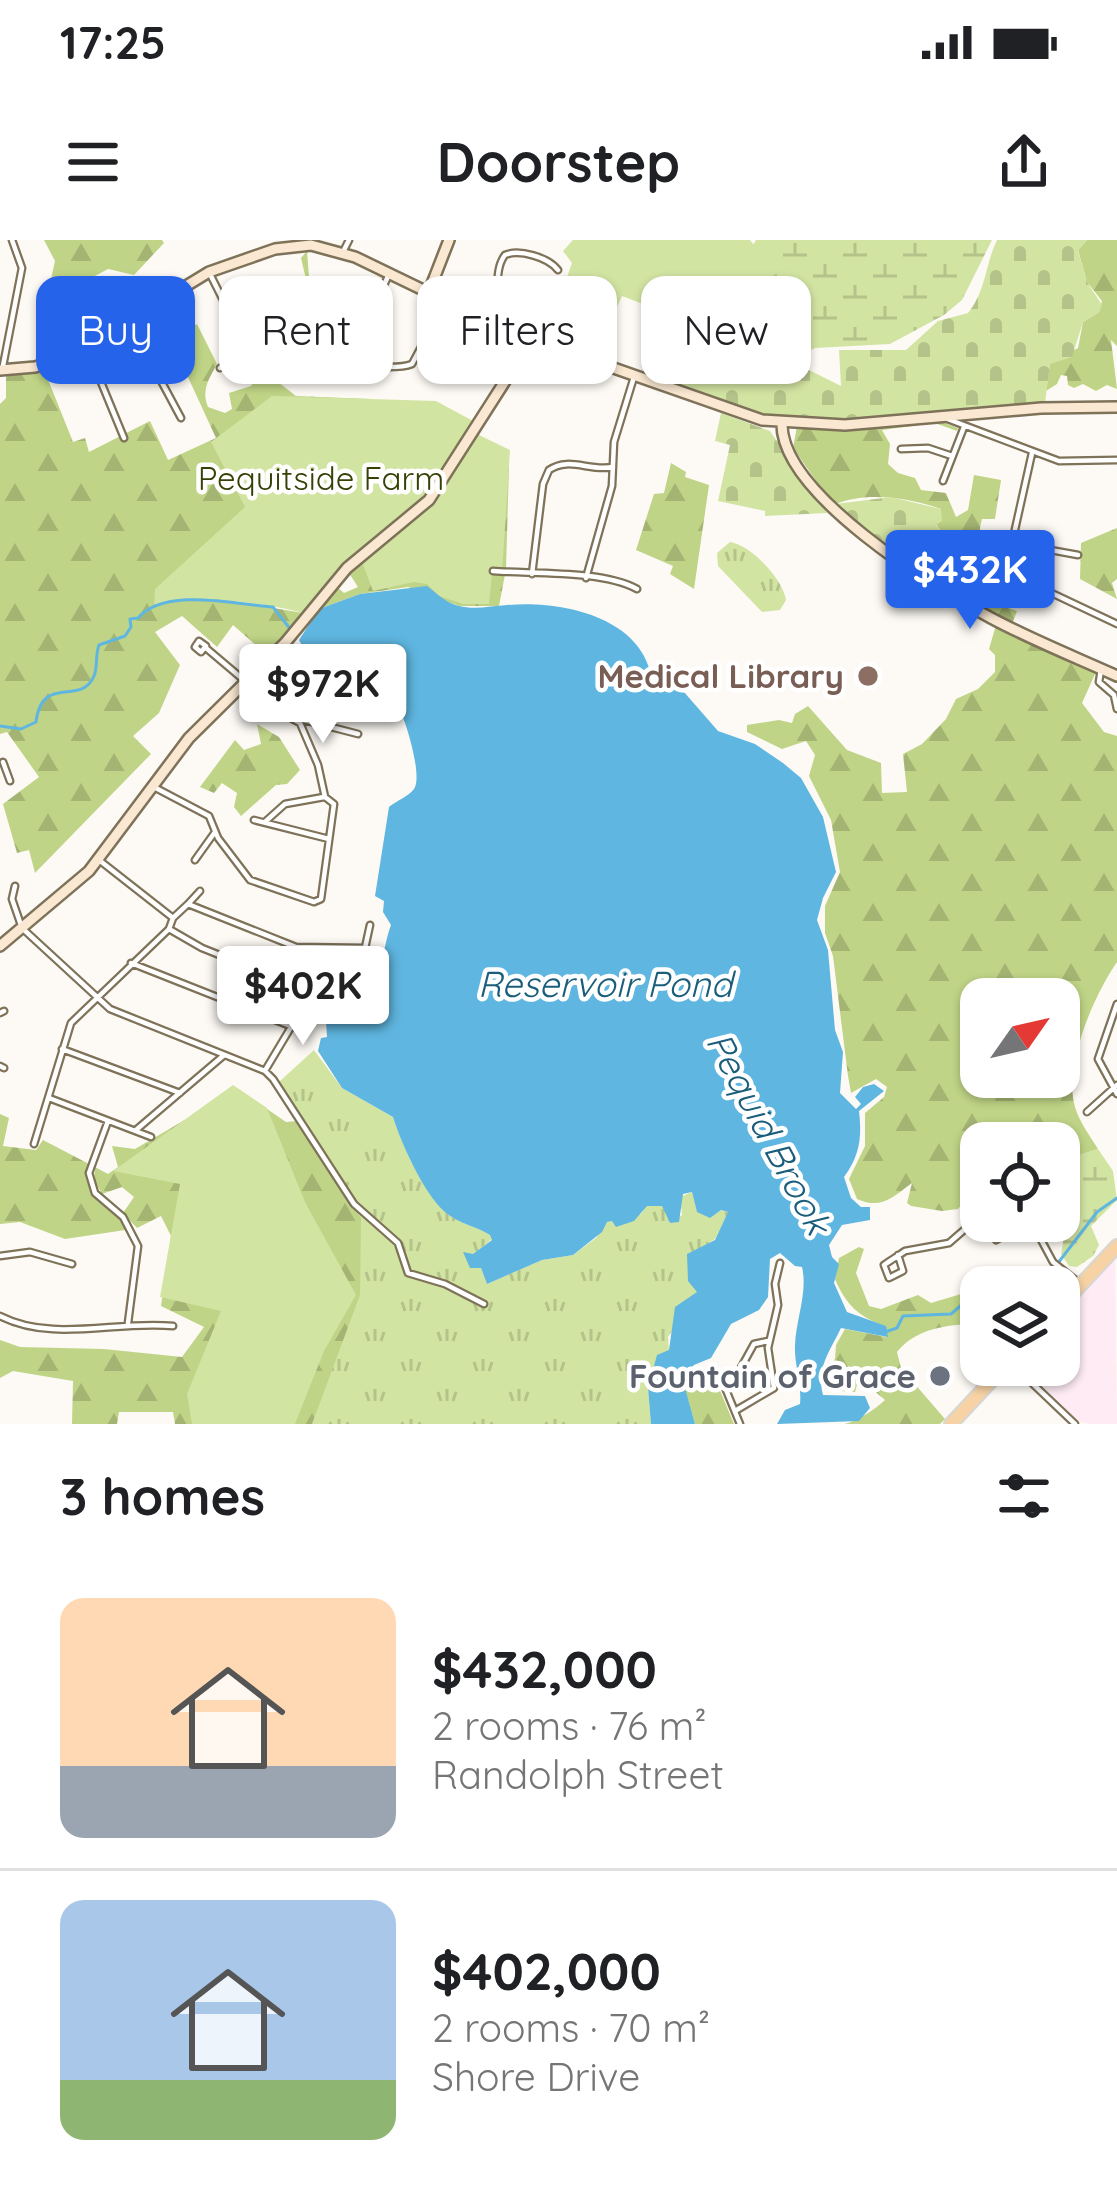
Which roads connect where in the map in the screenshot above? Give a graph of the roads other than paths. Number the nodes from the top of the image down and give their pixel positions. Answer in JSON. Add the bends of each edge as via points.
{"nodes":[{"id":1,"x":13,"y":240,"type":"edge"},
{"id":2,"x":349,"y":240,"type":"edge"},
{"id":3,"x":448,"y":240,"type":"edge"},
{"id":4,"x":272,"y":244,"type":"edge"},
{"id":5,"x":343,"y":252,"type":"junction"},
{"id":6,"x":558,"y":270,"type":"dead end"},
{"id":7,"x":209,"y":272,"type":"junction"},
{"id":8,"x":389,"y":274,"type":"joint"},
{"id":9,"x":435,"y":276,"type":"edge"},
{"id":10,"x":499,"y":276,"type":"edge"},
{"id":11,"x":195,"y":281,"type":"edge"},
{"id":12,"x":417,"y":288,"type":"edge"},
{"id":13,"x":219,"y":292,"type":"edge"},
{"id":14,"x":417,"y":355,"type":"edge"},
{"id":15,"x":36,"y":365,"type":"edge"},
{"id":16,"x":393,"y":367,"type":"edge"},
{"id":17,"x":1,"y":370,"type":"edge"},
{"id":18,"x":617,"y":371,"type":"edge"},
{"id":19,"x":634,"y":377,"type":"junction"},
{"id":20,"x":102,"y":384,"type":"edge"},
{"id":21,"x":163,"y":384,"type":"edge"},
{"id":22,"x":503,"y":384,"type":"edge"},
{"id":23,"x":1117,"y":407,"type":"edge"},
{"id":24,"x":728,"y":410,"type":"junction"},
{"id":25,"x":942,"y":416,"type":"junction"},
{"id":26,"x":181,"y":418,"type":"dead end"},
{"id":27,"x":780,"y":422,"type":"junction"},
{"id":28,"x":964,"y":428,"type":"junction"},
{"id":29,"x":124,"y":438,"type":"dead end"},
{"id":30,"x":782,"y":440,"type":"junction"},
{"id":31,"x":901,"y":449,"type":"dead end"},
{"id":32,"x":1033,"y":453,"type":"junction"},
{"id":33,"x":952,"y":456,"type":"junction"},
{"id":34,"x":1117,"y":460,"type":"edge"},
{"id":35,"x":613,"y":466,"type":"junction"},
{"id":36,"x":943,"y":481,"type":"dead end"},
{"id":37,"x":1012,"y":543,"type":"junction"},
{"id":38,"x":1078,"y":555,"type":"dead end"},
{"id":39,"x":494,"y":571,"type":"dead end"},
{"id":40,"x":532,"y":574,"type":"junction"},
{"id":41,"x":586,"y":578,"type":"junction"},
{"id":42,"x":637,"y":590,"type":"dead end"},
{"id":43,"x":1117,"y":623,"type":"edge"},
{"id":44,"x":206,"y":648,"type":"dead end"},
{"id":45,"x":1101,"y":669,"type":"junction"},
{"id":46,"x":1117,"y":676,"type":"edge"},
{"id":47,"x":249,"y":677,"type":"junction"},
{"id":48,"x":1117,"y":709,"type":"edge"},
{"id":49,"x":296,"y":718,"type":"junction"},
{"id":50,"x":358,"y":734,"type":"dead end"},
{"id":51,"x":4,"y":762,"type":"edge"},
{"id":52,"x":10,"y":781,"type":"dead end"},
{"id":53,"x":151,"y":785,"type":"junction"},
{"id":54,"x":325,"y":797,"type":"junction"},
{"id":55,"x":254,"y":820,"type":"dead end"},
{"id":56,"x":266,"y":821,"type":"junction"},
{"id":57,"x":214,"y":832,"type":"junction"},
{"id":58,"x":331,"y":839,"type":"junction"},
{"id":59,"x":99,"y":860,"type":"junction"},
{"id":60,"x":195,"y":860,"type":"dead end"},
{"id":61,"x":15,"y":886,"type":"dead end"},
{"id":62,"x":200,"y":891,"type":"dead end"},
{"id":63,"x":188,"y":904,"type":"junction"},
{"id":64,"x":172,"y":918,"type":"junction"},
{"id":65,"x":370,"y":925,"type":"dead end"},
{"id":66,"x":22,"y":928,"type":"junction"},
{"id":67,"x":169,"y":929,"type":"junction"},
{"id":68,"x":0,"y":946,"type":"edge"},
{"id":69,"x":365,"y":948,"type":"junction"},
{"id":70,"x":131,"y":963,"type":"junction"},
{"id":71,"x":312,"y":992,"type":"junction"},
{"id":72,"x":95,"y":996,"type":"junction"},
{"id":73,"x":1117,"y":1004,"type":"edge"},
{"id":74,"x":292,"y":1027,"type":"junction"},
{"id":75,"x":62,"y":1049,"type":"junction"},
{"id":76,"x":224,"y":1054,"type":"junction"},
{"id":77,"x":265,"y":1071,"type":"junction"},
{"id":78,"x":1116,"y":1089,"type":"edge"},
{"id":79,"x":180,"y":1093,"type":"junction"},
{"id":80,"x":49,"y":1098,"type":"junction"},
{"id":81,"x":1087,"y":1112,"type":"dead end"},
{"id":82,"x":108,"y":1120,"type":"junction"},
{"id":83,"x":136,"y":1130,"type":"junction"},
{"id":84,"x":152,"y":1138,"type":"dead end"},
{"id":85,"x":34,"y":1144,"type":"dead end"},
{"id":86,"x":960,"y":1233,"type":"edge"},
{"id":87,"x":1042,"y":1242,"type":"edge"},
{"id":88,"x":1117,"y":1246,"type":"edge"},
{"id":89,"x":0,"y":1256,"type":"edge"},
{"id":90,"x":898,"y":1256,"type":"dead end"},
{"id":91,"x":780,"y":1263,"type":"dead end"},
{"id":92,"x":72,"y":1264,"type":"dead end"},
{"id":93,"x":1082,"y":1285,"type":"joint"},
{"id":94,"x":484,"y":1304,"type":"dead end"},
{"id":95,"x":0,"y":1316,"type":"edge"},
{"id":96,"x":128,"y":1323,"type":"junction"},
{"id":97,"x":173,"y":1326,"type":"dead end"},
{"id":98,"x":769,"y":1341,"type":"junction"},
{"id":99,"x":988,"y":1386,"type":"edge"},
{"id":100,"x":1032,"y":1386,"type":"edge"},
{"id":101,"x":735,"y":1412,"type":"junction"},
{"id":102,"x":740,"y":1424,"type":"edge"},
{"id":103,"x":951,"y":1424,"type":"edge"},
{"id":104,"x":1075,"y":1424,"type":"edge"}],
"edges":[{"from":1,"to":17,"type":"street","via":[[22,268]]},
{"from":2,"to":5,"type":"street"},
{"from":3,"to":9,"type":"main road"},
{"from":4,"to":5,"type":"main road"},
{"from":4,"to":7,"type":"main road"},
{"from":5,"to":8,"type":"main road"},
{"from":6,"to":10,"type":"street","via":[[517,252],[505,255]]},
{"from":7,"to":11,"type":"main road"},
{"from":7,"to":13,"type":"street"},
{"from":8,"to":12,"type":"main road"},
{"from":14,"to":16,"type":"street"},
{"from":15,"to":17,"type":"main road"},
{"from":18,"to":19,"type":"main road"},
{"from":19,"to":24,"type":"main road"},
{"from":19,"to":35,"type":"street"},
{"from":20,"to":29,"type":"street"},
{"from":21,"to":26,"type":"street"},
{"from":22,"to":47,"type":"main road","via":[[429,500],[347,568]]},
{"from":23,"to":25,"type":"main road"},
{"from":24,"to":27,"type":"main road"},
{"from":24,"to":30,"type":"main road"},
{"from":25,"to":27,"type":"main road"},
{"from":25,"to":28,"type":"street"},
{"from":27,"to":30,"type":"main road"},
{"from":28,"to":32,"type":"street"},
{"from":28,"to":33,"type":"street"},
{"from":30,"to":45,"type":"main road","via":[[815,492],[847,523],[989,617]]},
{"from":31,"to":33,"type":"street"},
{"from":32,"to":34,"type":"street"},
{"from":32,"to":37,"type":"street"},
{"from":33,"to":36,"type":"street"},
{"from":35,"to":40,"type":"street","via":[[565,463],[546,474]]},
{"from":35,"to":41,"type":"street"},
{"from":37,"to":38,"type":"street"},
{"from":37,"to":43,"type":"street","via":[[1015,572]]},
{"from":39,"to":40,"type":"street"},
{"from":40,"to":41,"type":"street"},
{"from":41,"to":42,"type":"street"},
{"from":44,"to":47,"type":"street"},
{"from":45,"to":46,"type":"main road"},
{"from":45,"to":48,"type":"street","via":[[1099,682]]},
{"from":47,"to":49,"type":"street","via":[[278,711]]},
{"from":47,"to":53,"type":"main road"},
{"from":49,"to":50,"type":"street"},
{"from":49,"to":54,"type":"street"},
{"from":51,"to":52,"type":"street"},
{"from":53,"to":57,"type":"street","via":[[208,816]]},
{"from":53,"to":59,"type":"main road"},
{"from":54,"to":56,"type":"street","via":[[285,804]]},
{"from":54,"to":58,"type":"street","via":[[335,809]]},
{"from":55,"to":56,"type":"street"},
{"from":56,"to":58,"type":"street"},
{"from":57,"to":58,"type":"street","via":[[250,880],[314,902],[322,896]]},
{"from":57,"to":60,"type":"street"},
{"from":59,"to":64,"type":"street"},
{"from":59,"to":66,"type":"main road"},
{"from":61,"to":66,"type":"street"},
{"from":62,"to":63,"type":"street"},
{"from":63,"to":64,"type":"street"},
{"from":63,"to":69,"type":"street","via":[[296,947]]},
{"from":64,"to":67,"type":"street"},
{"from":65,"to":69,"type":"street"},
{"from":66,"to":68,"type":"main road"},
{"from":66,"to":72,"type":"street"},
{"from":67,"to":70,"type":"street"},
{"from":67,"to":71,"type":"street"},
{"from":69,"to":71,"type":"street","via":[[359,972]]},
{"from":70,"to":72,"type":"street"},
{"from":70,"to":74,"type":"street"},
{"from":71,"to":74,"type":"street"},
{"from":72,"to":75,"type":"street","via":[[70,1023]]},
{"from":72,"to":76,"type":"street","via":[[122,1015]]},
{"from":73,"to":78,"type":"street","via":[[1098,1058]]},
{"from":74,"to":77,"type":"street"},
{"from":75,"to":79,"type":"street"},
{"from":75,"to":80,"type":"street"},
{"from":76,"to":77,"type":"street"},
{"from":76,"to":79,"type":"street"},
{"from":77,"to":94,"type":"street","via":[[354,1204],[398,1243],[409,1273]]},
{"from":78,"to":81,"type":"street"},
{"from":79,"to":83,"type":"street"},
{"from":80,"to":82,"type":"street"},
{"from":80,"to":85,"type":"street"},
{"from":82,"to":83,"type":"street"},
{"from":82,"to":96,"type":"street","via":[[89,1173],[95,1193],[123,1217],[138,1246]]},
{"from":83,"to":84,"type":"street"},
{"from":86,"to":90,"type":"street"},
{"from":87,"to":93,"type":"street"},
{"from":88,"to":93,"type":"main road"},
{"from":89,"to":92,"type":"street","via":[[30,1252]]},
{"from":91,"to":98,"type":"street"},
{"from":95,"to":96,"type":"street","via":[[40,1330]]},
{"from":96,"to":97,"type":"street"},
{"from":98,"to":101,"type":"street","via":[[774,1388]]},
{"from":98,"to":101,"type":"street","via":[[754,1344],[724,1385]]},
{"from":99,"to":103,"type":"main road"},
{"from":100,"to":104,"type":"street"},
{"from":101,"to":102,"type":"street"}]}
